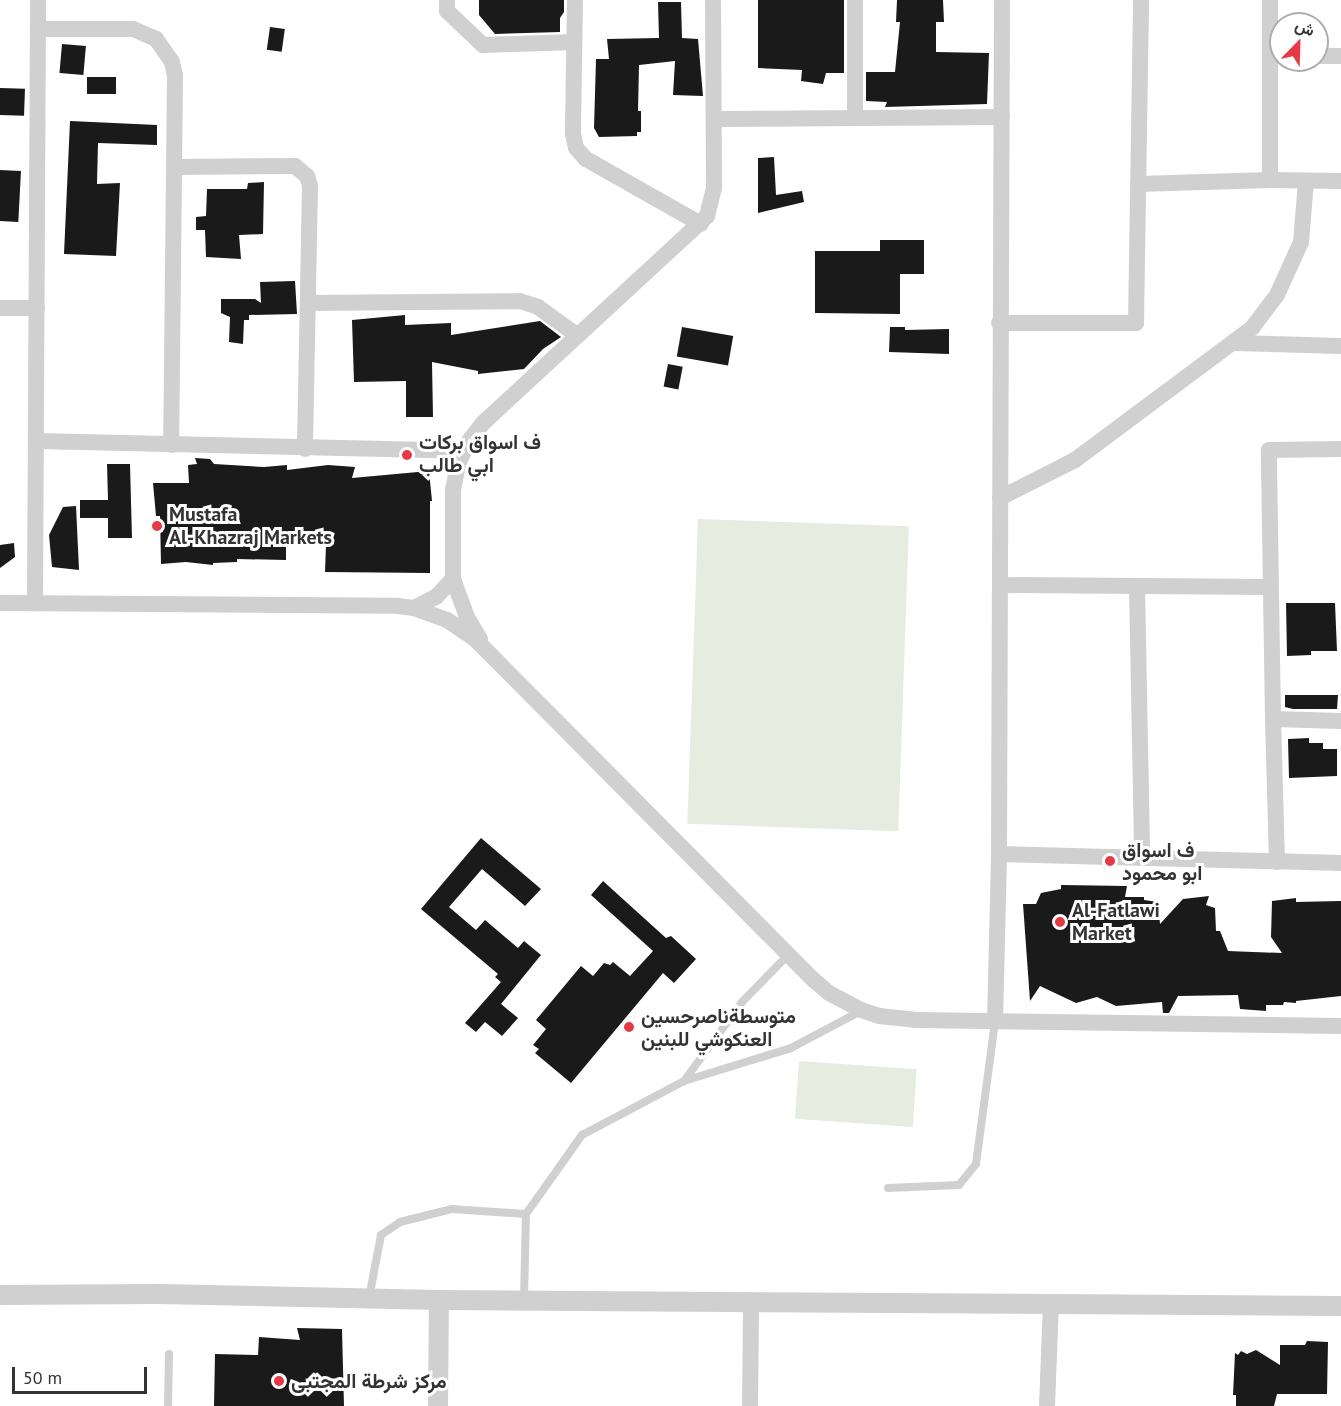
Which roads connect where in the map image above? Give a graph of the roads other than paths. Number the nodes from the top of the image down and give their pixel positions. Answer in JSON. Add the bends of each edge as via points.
{"nodes":[{"id":1,"x":38,"y":0,"type":"edge"},
{"id":2,"x":447,"y":0,"type":"edge"},
{"id":3,"x":575,"y":0,"type":"edge"},
{"id":4,"x":713,"y":0,"type":"edge"},
{"id":5,"x":855,"y":0,"type":"edge"},
{"id":6,"x":1002,"y":0,"type":"edge"},
{"id":7,"x":1141,"y":0,"type":"edge"},
{"id":8,"x":38,"y":29,"type":"junction"},
{"id":9,"x":574,"y":42,"type":"junction"},
{"id":10,"x":1274,"y":72,"type":"edge"},
{"id":11,"x":1002,"y":117,"type":"junction"},
{"id":12,"x":855,"y":118,"type":"junction"},
{"id":13,"x":714,"y":119,"type":"junction"},
{"id":14,"x":174,"y":167,"type":"junction"},
{"id":15,"x":1270,"y":180,"type":"junction"},
{"id":16,"x":1306,"y":181,"type":"junction"},
{"id":17,"x":1341,"y":181,"type":"edge"},
{"id":18,"x":1138,"y":184,"type":"junction"},
{"id":19,"x":701,"y":224,"type":"junction"},
{"id":20,"x":308,"y":303,"type":"junction"},
{"id":21,"x":0,"y":308,"type":"edge"},
{"id":22,"x":37,"y":308,"type":"junction"},
{"id":23,"x":999,"y":323,"type":"junction"},
{"id":24,"x":578,"y":336,"type":"junction"},
{"id":25,"x":1232,"y":344,"type":"junction"},
{"id":26,"x":1341,"y":346,"type":"edge"},
{"id":27,"x":36,"y":441,"type":"junction"},
{"id":28,"x":171,"y":445,"type":"junction"},
{"id":29,"x":305,"y":449,"type":"junction"},
{"id":30,"x":1341,"y":449,"type":"edge"},
{"id":31,"x":463,"y":451,"type":"junction"},
{"id":32,"x":1000,"y":498,"type":"junction"},
{"id":33,"x":453,"y":579,"type":"junction"},
{"id":34,"x":1000,"y":585,"type":"junction"},
{"id":35,"x":1137,"y":587,"type":"junction"},
{"id":36,"x":1269,"y":587,"type":"junction"},
{"id":37,"x":0,"y":603,"type":"edge"},
{"id":38,"x":35,"y":603,"type":"junction"},
{"id":39,"x":414,"y":608,"type":"junction"},
{"id":40,"x":488,"y":651,"type":"junction"},
{"id":41,"x":1273,"y":719,"type":"junction"},
{"id":42,"x":1341,"y":722,"type":"edge"},
{"id":43,"x":999,"y":855,"type":"junction"},
{"id":44,"x":1142,"y":858,"type":"junction"},
{"id":45,"x":1277,"y":862,"type":"junction"},
{"id":46,"x":1341,"y":863,"type":"edge"},
{"id":47,"x":788,"y":955,"type":"junction"},
{"id":48,"x":861,"y":1010,"type":"junction"},
{"id":49,"x":995,"y":1022,"type":"junction"},
{"id":50,"x":1341,"y":1026,"type":"edge"},
{"id":51,"x":684,"y":1082,"type":"junction"},
{"id":52,"x":888,"y":1188,"type":"dead end"},
{"id":53,"x":526,"y":1214,"type":"junction"},
{"id":54,"x":0,"y":1295,"type":"edge"},
{"id":55,"x":369,"y":1299,"type":"junction"},
{"id":56,"x":439,"y":1300,"type":"junction"},
{"id":57,"x":524,"y":1300,"type":"junction"},
{"id":58,"x":751,"y":1302,"type":"junction"},
{"id":59,"x":1051,"y":1304,"type":"junction"},
{"id":60,"x":1341,"y":1306,"type":"edge"},
{"id":61,"x":170,"y":1354,"type":"dead end"},
{"id":62,"x":168,"y":1406,"type":"edge"},
{"id":63,"x":438,"y":1406,"type":"edge"},
{"id":64,"x":750,"y":1406,"type":"edge"},
{"id":65,"x":1047,"y":1406,"type":"edge"}],
"edges":[{"from":1,"to":8,"type":"street"},
{"from":2,"to":9,"type":"street","via":[[447,11],[483,45]]},
{"from":3,"to":9,"type":"street"},
{"from":4,"to":13,"type":"street"},
{"from":5,"to":12,"type":"street"},
{"from":6,"to":11,"type":"street"},
{"from":7,"to":18,"type":"street"},
{"from":8,"to":14,"type":"street","via":[[125,28],[156,39],[168,53],[174,69]]},
{"from":8,"to":22,"type":"street"},
{"from":9,"to":19,"type":"street","via":[[576,148],[586,159]]},
{"from":10,"to":15,"type":"street"},
{"from":11,"to":12,"type":"street"},
{"from":11,"to":23,"type":"street"},
{"from":12,"to":13,"type":"street"},
{"from":13,"to":19,"type":"street","via":[[714,197]]},
{"from":14,"to":20,"type":"street","via":[[290,166],[304,171],[310,186]]},
{"from":14,"to":28,"type":"street"},
{"from":15,"to":16,"type":"street"},
{"from":15,"to":18,"type":"street"},
{"from":16,"to":17,"type":"street"},
{"from":16,"to":25,"type":"street","via":[[1301,242],[1277,295],[1252,328]]},
{"from":18,"to":23,"type":"street","via":[[1136,323]]},
{"from":19,"to":24,"type":"street"},
{"from":20,"to":24,"type":"street","via":[[520,301],[538,307]]},
{"from":20,"to":29,"type":"street"},
{"from":21,"to":22,"type":"street"},
{"from":22,"to":27,"type":"street"},
{"from":23,"to":32,"type":"street"},
{"from":24,"to":31,"type":"street","via":[[483,423]]},
{"from":25,"to":26,"type":"street"},
{"from":25,"to":32,"type":"street","via":[[1075,459]]},
{"from":27,"to":28,"type":"street"},
{"from":27,"to":38,"type":"street"},
{"from":28,"to":29,"type":"street"},
{"from":29,"to":31,"type":"street"},
{"from":30,"to":36,"type":"street","via":[[1269,450]]},
{"from":31,"to":33,"type":"street","via":[[453,490]]},
{"from":32,"to":34,"type":"street"},
{"from":33,"to":39,"type":"street","via":[[436,597]]},
{"from":33,"to":40,"type":"street","via":[[467,616]]},
{"from":34,"to":35,"type":"street"},
{"from":34,"to":43,"type":"street"},
{"from":35,"to":36,"type":"street"},
{"from":35,"to":44,"type":"street"},
{"from":36,"to":41,"type":"street"},
{"from":37,"to":38,"type":"street"},
{"from":38,"to":39,"type":"street"},
{"from":39,"to":40,"type":"street","via":[[454,624]]},
{"from":40,"to":47,"type":"street"},
{"from":41,"to":42,"type":"street"},
{"from":41,"to":45,"type":"street"},
{"from":43,"to":44,"type":"street"},
{"from":43,"to":49,"type":"street"},
{"from":44,"to":45,"type":"street"},
{"from":45,"to":46,"type":"street"},
{"from":47,"to":48,"type":"street","via":[[829,993]]},
{"from":47,"to":51,"type":"lane","via":[[742,1002]]},
{"from":48,"to":49,"type":"street","via":[[897,1019]]},
{"from":48,"to":51,"type":"lane","via":[[791,1048]]},
{"from":49,"to":50,"type":"street"},
{"from":49,"to":52,"type":"lane","via":[[976,1164],[959,1185]]},
{"from":51,"to":53,"type":"lane","via":[[582,1135]]},
{"from":53,"to":55,"type":"lane","via":[[452,1209],[400,1222],[381,1235]]},
{"from":53,"to":57,"type":"lane"},
{"from":54,"to":55,"type":"street"},
{"from":55,"to":56,"type":"street"},
{"from":56,"to":57,"type":"street"},
{"from":56,"to":63,"type":"street"},
{"from":57,"to":58,"type":"street"},
{"from":58,"to":59,"type":"street"},
{"from":58,"to":64,"type":"street"},
{"from":59,"to":60,"type":"street"},
{"from":59,"to":65,"type":"street"},
{"from":61,"to":62,"type":"lane"}]}
